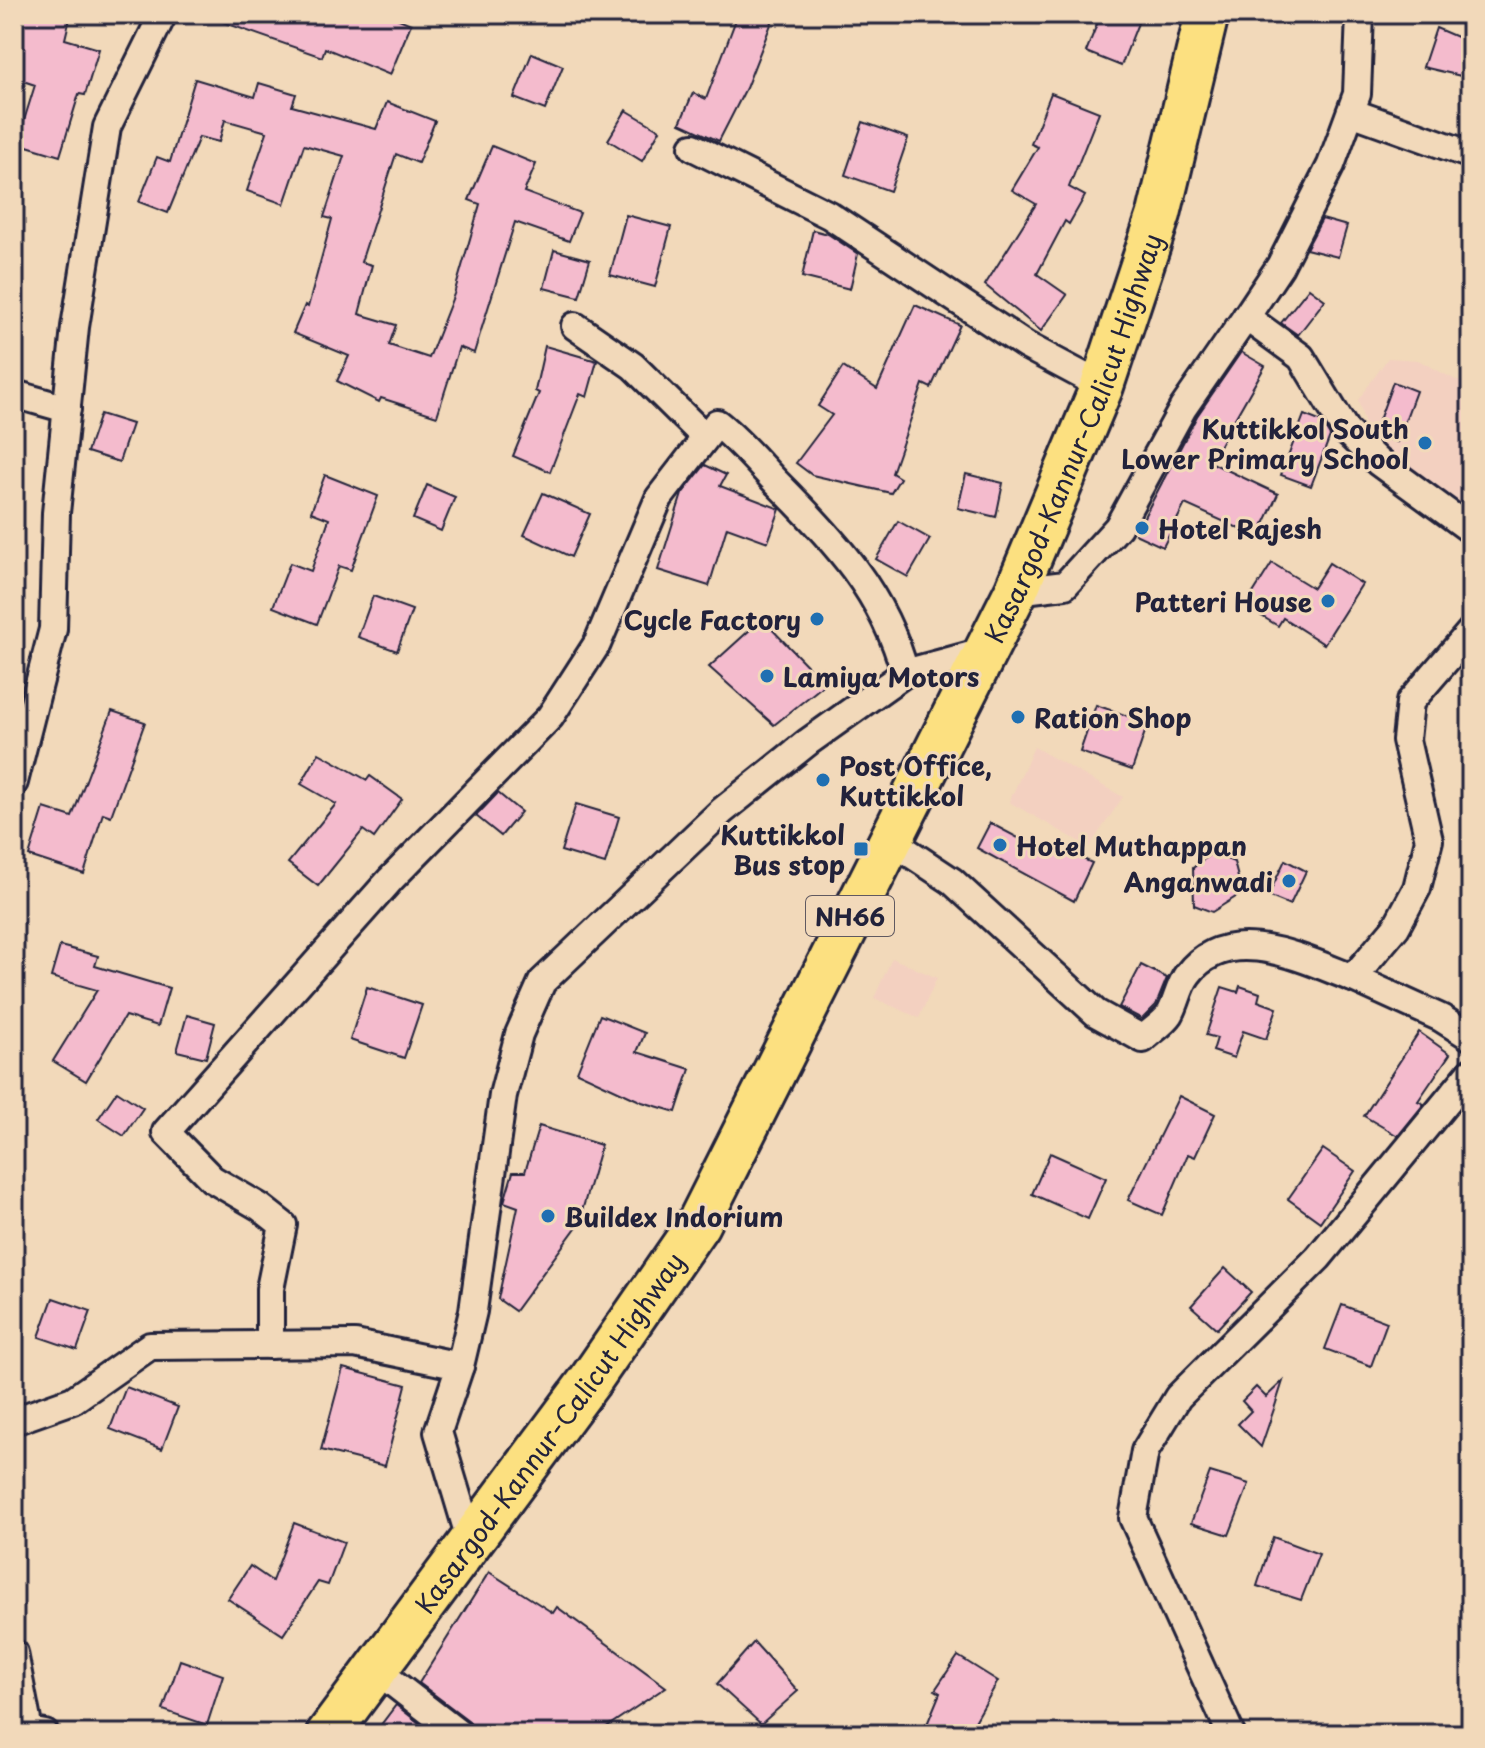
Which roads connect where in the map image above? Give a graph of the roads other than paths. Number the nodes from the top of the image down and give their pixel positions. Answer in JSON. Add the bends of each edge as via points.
{"nodes":[{"id":1,"x":163,"y":14,"type":"edge"},
{"id":2,"x":1207,"y":14,"type":"edge"},
{"id":3,"x":1360,"y":14,"type":"edge"},
{"id":4,"x":1351,"y":112,"type":"junction"},
{"id":5,"x":693,"y":147,"type":"dead end"},
{"id":6,"x":1471,"y":155,"type":"edge"},
{"id":7,"x":1246,"y":317,"type":"junction"},
{"id":8,"x":575,"y":326,"type":"dead end"},
{"id":9,"x":1102,"y":386,"type":"junction"},
{"id":10,"x":14,"y":394,"type":"edge"},
{"id":11,"x":67,"y":409,"type":"junction"},
{"id":12,"x":705,"y":437,"type":"junction"},
{"id":13,"x":1471,"y":530,"type":"edge"},
{"id":14,"x":1016,"y":591,"type":"junction"},
{"id":15,"x":1471,"y":631,"type":"edge"},
{"id":16,"x":986,"y":651,"type":"junction"},
{"id":17,"x":905,"y":673,"type":"junction"},
{"id":18,"x":14,"y":782,"type":"edge"},
{"id":19,"x":890,"y":840,"type":"junction"},
{"id":20,"x":1353,"y":978,"type":"junction"},
{"id":21,"x":1471,"y":1037,"type":"edge"},
{"id":22,"x":1471,"y":1072,"type":"edge"},
{"id":23,"x":270,"y":1345,"type":"junction"},
{"id":24,"x":460,"y":1366,"type":"junction"},
{"id":25,"x":14,"y":1421,"type":"edge"},
{"id":26,"x":470,"y":1539,"type":"junction"},
{"id":27,"x":14,"y":1653,"type":"edge"},
{"id":28,"x":374,"y":1668,"type":"junction"},
{"id":29,"x":45,"y":1734,"type":"edge"},
{"id":30,"x":328,"y":1734,"type":"edge"},
{"id":31,"x":459,"y":1734,"type":"edge"},
{"id":32,"x":1231,"y":1734,"type":"edge"}],
"edges":[{"from":1,"to":11,"type":"street","via":[[107,127]]},
{"from":2,"to":9,"type":"highway","name":"Kasargod-Kannur-Calicut Highway","number":"NH66","via":[[1159,214]]},
{"from":3,"to":4,"type":"street","via":[[1357,94]]},
{"from":4,"to":6,"type":"street"},
{"from":4,"to":7,"type":"street","via":[[1300,229]]},
{"from":5,"to":9,"type":"street","via":[[829,215],[1025,345]]},
{"from":7,"to":13,"type":"street","via":[[1301,357],[1346,431],[1378,462]]},
{"from":7,"to":14,"type":"street","via":[[1183,408],[1118,527],[1065,585]]},
{"from":8,"to":12,"type":"street","via":[[633,366]]},
{"from":9,"to":14,"type":"highway","name":"Kasargod-Kannur-Calicut Highway","number":"NH66"},
{"from":10,"to":11,"type":"street"},
{"from":11,"to":18,"type":"street","via":[[56,513],[53,629]]},
{"from":12,"to":17,"type":"street","via":[[717,423],[743,443],[839,545],[873,592],[896,638]]},
{"from":12,"to":23,"type":"street","via":[[659,498],[597,644],[550,717],[391,879],[166,1132],[212,1179],[283,1225],[270,1289]]},
{"from":14,"to":16,"type":"highway","name":"Kasargod-Kannur-Calicut Highway","number":"NH66"},
{"from":15,"to":20,"type":"street","via":[[1410,702],[1406,740],[1429,840],[1417,888],[1396,927]]},
{"from":16,"to":17,"type":"street"},
{"from":16,"to":19,"type":"highway","name":"Kasargod-Kannur-Calicut Highway","number":"NH66"},
{"from":17,"to":24,"type":"street","via":[[722,811],[542,982],[519,1034],[503,1095],[473,1311]]},
{"from":19,"to":20,"type":"street","via":[[952,881],[1096,1013],[1143,1039],[1169,1015],[1186,975],[1211,951],[1236,946],[1291,954]]},
{"from":19,"to":26,"type":"highway","name":"Kasargod-Kannur-Calicut Highway","number":"NH66","via":[[698,1224],[589,1382]]},
{"from":20,"to":21,"type":"street"},
{"from":22,"to":32,"type":"street","via":[[1318,1258],[1178,1397],[1145,1451],[1133,1518]]},
{"from":23,"to":24,"type":"street","via":[[355,1344]]},
{"from":23,"to":25,"type":"street","via":[[150,1346],[73,1400]]},
{"from":24,"to":26,"type":"street","via":[[438,1432]]},
{"from":26,"to":28,"type":"highway","name":"Kasargod-Kannur-Calicut Highway","number":"NH66"},
{"from":27,"to":29,"type":"street","via":[[29,1731]]},
{"from":28,"to":30,"type":"highway","name":"Kasargod-Kannur-Calicut Highway","number":"NH66"},
{"from":28,"to":31,"type":"street"}]}
